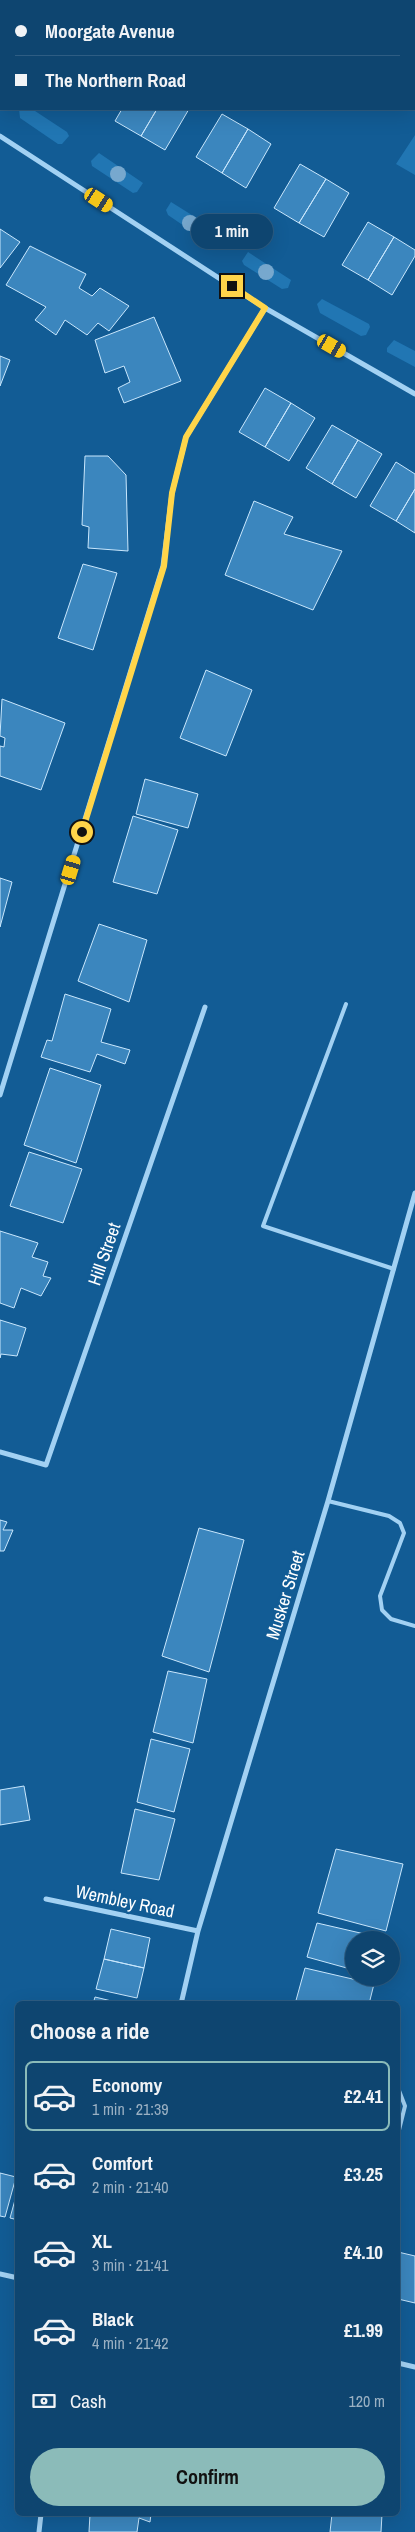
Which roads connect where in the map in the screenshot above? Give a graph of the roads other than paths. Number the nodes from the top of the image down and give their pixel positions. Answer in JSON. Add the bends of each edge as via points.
{"nodes":[{"id":1,"x":0,"y":136,"type":"edge"},
{"id":2,"x":265,"y":308,"type":"junction"},
{"id":3,"x":415,"y":394,"type":"edge"},
{"id":4,"x":346,"y":1004,"type":"dead end"},
{"id":5,"x":205,"y":1007,"type":"dead end"},
{"id":6,"x":0,"y":1095,"type":"edge"},
{"id":7,"x":415,"y":1193,"type":"edge"},
{"id":8,"x":394,"y":1269,"type":"junction"},
{"id":9,"x":0,"y":1452,"type":"edge"},
{"id":10,"x":328,"y":1501,"type":"junction"},
{"id":11,"x":415,"y":1626,"type":"edge"},
{"id":12,"x":46,"y":1898,"type":"dead end"},
{"id":13,"x":198,"y":1931,"type":"junction"},
{"id":14,"x":182,"y":2001,"type":"edge"},
{"id":15,"x":400,"y":2093,"type":"edge"},
{"id":16,"x":400,"y":2126,"type":"edge"},
{"id":17,"x":0,"y":2274,"type":"edge"},
{"id":18,"x":15,"y":2277,"type":"edge"},
{"id":19,"x":400,"y":2363,"type":"edge"},
{"id":20,"x":415,"y":2367,"type":"edge"},
{"id":21,"x":41,"y":2516,"type":"edge"},
{"id":22,"x":40,"y":2532,"type":"edge"}],
"edges":[{"from":1,"to":2,"type":"street"},
{"from":2,"to":3,"type":"street"},
{"from":2,"to":6,"type":"street","via":[[186,437],[172,493],[164,566]]},
{"from":4,"to":8,"type":"lane","via":[[264,1226]]},
{"from":5,"to":9,"type":"street","name":"Hill Street","via":[[46,1465]]},
{"from":7,"to":8,"type":"street","name":"Musker Street"},
{"from":8,"to":10,"type":"street","name":"Musker Street"},
{"from":10,"to":11,"type":"lane","via":[[389,1516],[400,1523],[404,1533],[380,1596],[382,1610],[391,1619]]},
{"from":10,"to":13,"type":"street","name":"Musker Street"},
{"from":12,"to":13,"type":"street","name":"Wembley Road"},
{"from":13,"to":14,"type":"street","name":"Musker Street"},
{"from":15,"to":16,"type":"lane","via":[[405,2106]]},
{"from":17,"to":18,"type":"street"},
{"from":19,"to":20,"type":"street"},
{"from":21,"to":22,"type":"street"}]}
